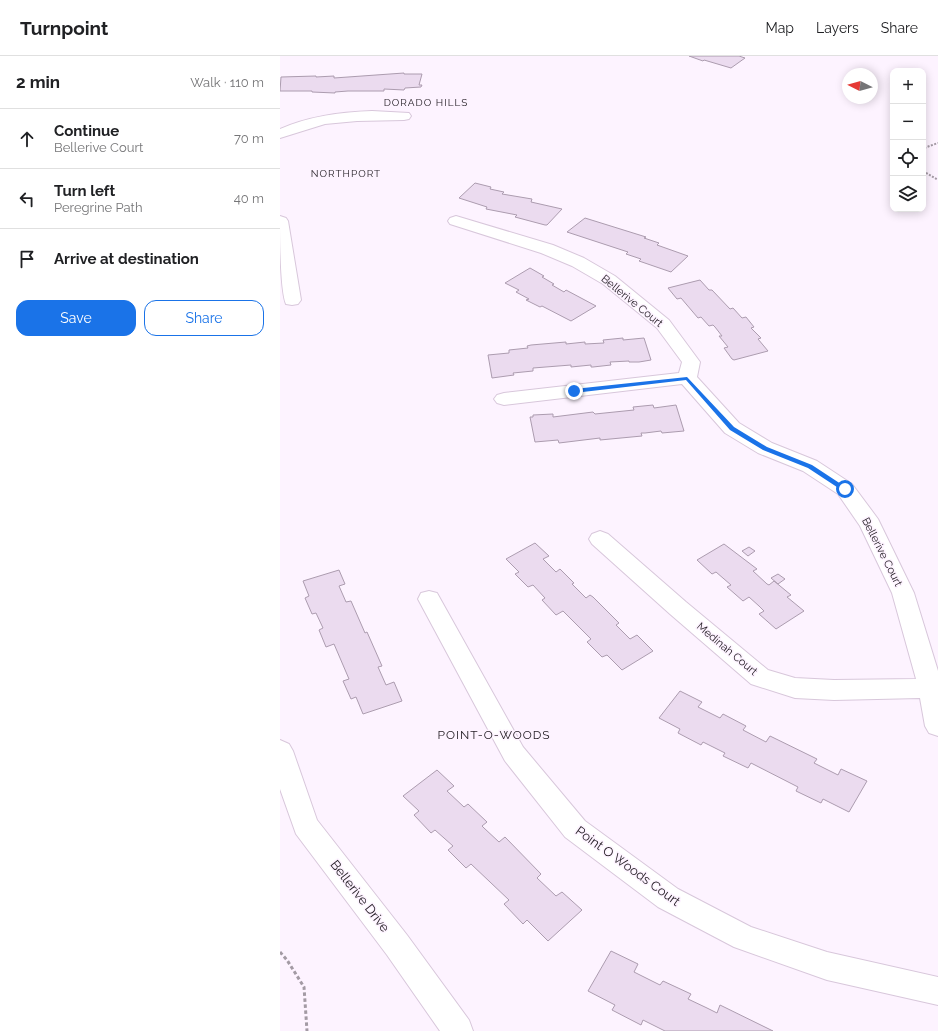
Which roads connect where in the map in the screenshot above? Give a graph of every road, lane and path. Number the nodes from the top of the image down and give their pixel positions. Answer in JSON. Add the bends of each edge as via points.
{"nodes":[{"id":1,"x":404,"y":116,"type":"dead end"},
{"id":2,"x":280,"y":134,"type":"edge"},
{"id":3,"x":938,"y":143,"type":"edge"},
{"id":4,"x":926,"y":147,"type":"edge"},
{"id":5,"x":926,"y":173,"type":"edge"},
{"id":6,"x":938,"y":180,"type":"edge"},
{"id":7,"x":456,"y":221,"type":"dead end"},
{"id":8,"x":280,"y":222,"type":"edge"},
{"id":9,"x":292,"y":300,"type":"dead end"},
{"id":10,"x":687,"y":378,"type":"junction"},
{"id":11,"x":504,"y":399,"type":"dead end"},
{"id":12,"x":600,"y":539,"type":"dead end"},
{"id":13,"x":429,"y":599,"type":"dead end"},
{"id":14,"x":931,"y":688,"type":"junction"},
{"id":15,"x":938,"y":726,"type":"edge"},
{"id":16,"x":280,"y":751,"type":"edge"},
{"id":17,"x":280,"y":952,"type":"edge"},
{"id":18,"x":938,"y":991,"type":"edge"},
{"id":19,"x":308,"y":1031,"type":"edge"},
{"id":20,"x":458,"y":1031,"type":"edge"}],
"edges":[{"from":1,"to":2,"type":"street","via":[[334,118],[305,124]]},
{"from":3,"to":4,"type":"path"},
{"from":5,"to":6,"type":"path"},
{"from":7,"to":10,"type":"street","name":"Bellerive Court","via":[[547,249],[578,262],[609,280],[662,324],[691,362]]},
{"from":8,"to":9,"type":"street"},
{"from":10,"to":11,"type":"street"},
{"from":10,"to":14,"type":"street","name":"Bellerive Court","via":[[732,428],[765,448],[810,466],[845,489],[870,524],[903,593]]},
{"from":12,"to":14,"type":"street","name":"Medinah Court","via":[[760,677],[794,688]]},
{"from":13,"to":18,"type":"street","name":"Point O Woods Court","via":[[514,754],[575,829],[668,898],[744,938],[827,966]]},
{"from":14,"to":15,"type":"street","name":"Bellerive Court"},
{"from":16,"to":20,"type":"street","name":"Bellerive Drive","via":[[306,826],[397,945]]},
{"from":17,"to":19,"type":"path","via":[[304,988]]}]}
